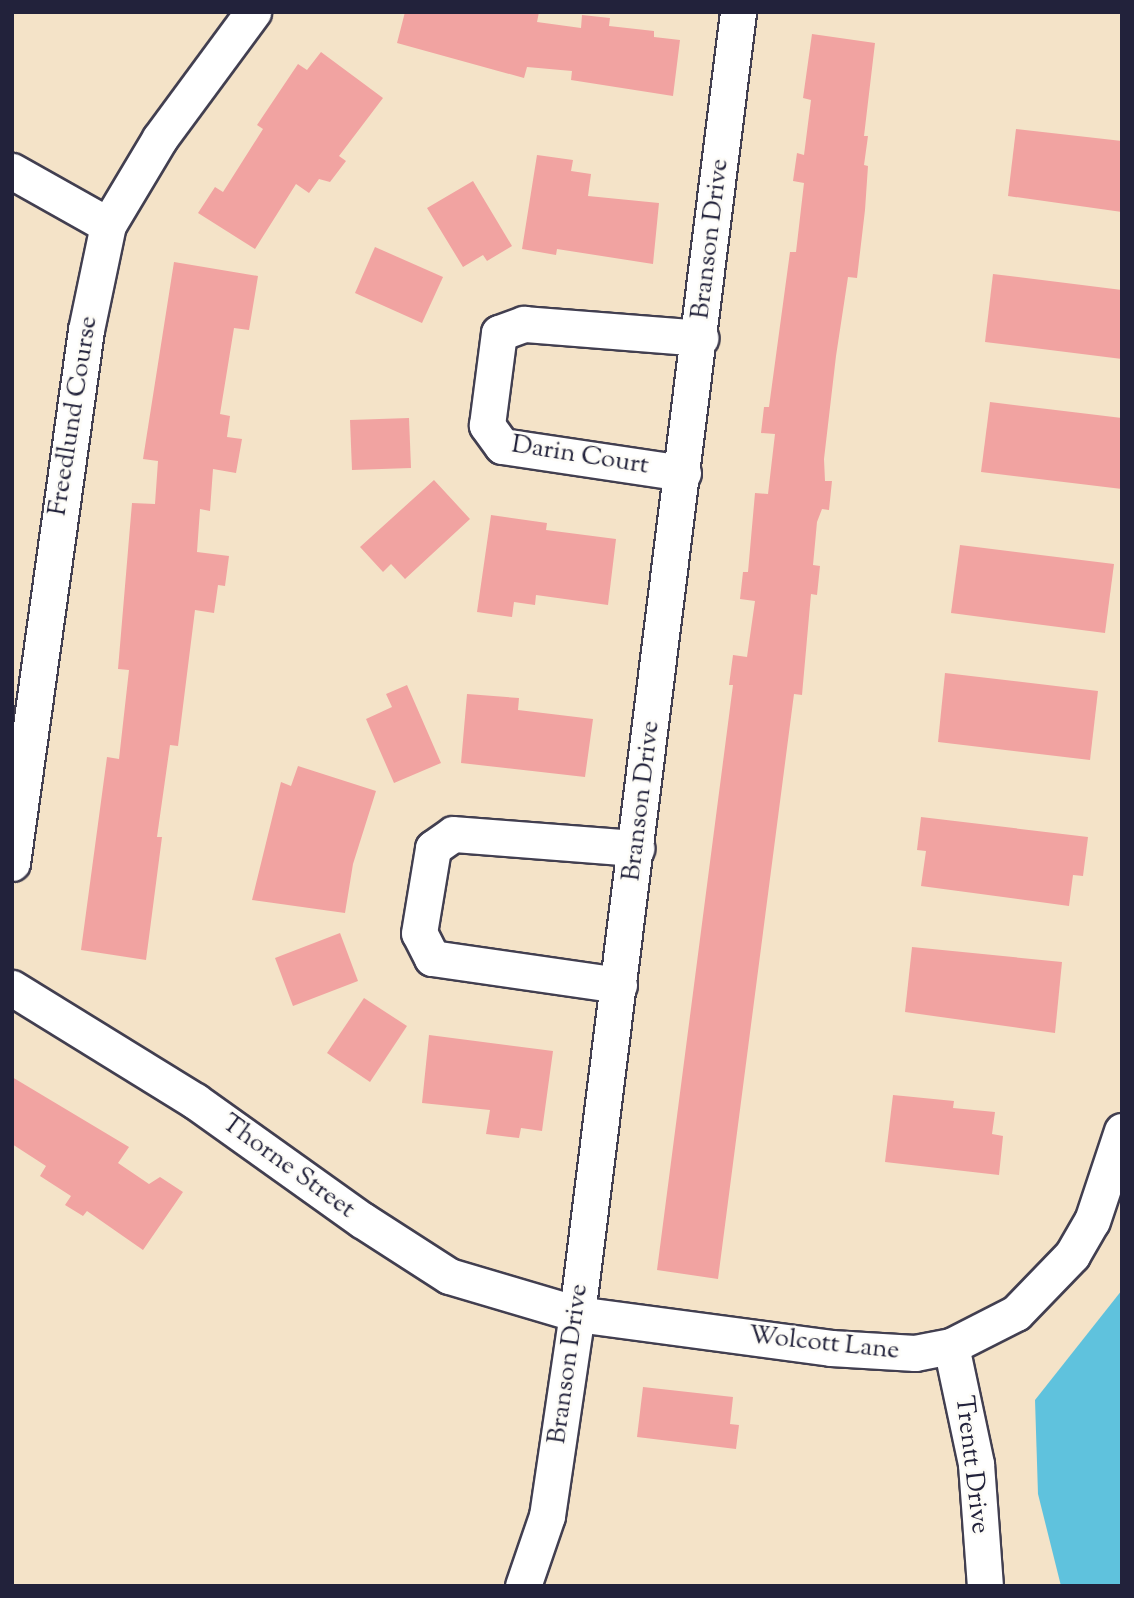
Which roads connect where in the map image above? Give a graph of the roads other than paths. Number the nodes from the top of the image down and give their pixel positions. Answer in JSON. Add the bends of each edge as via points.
{"nodes":[{"id":1,"x":253,"y":12,"type":"edge"},
{"id":2,"x":738,"y":12,"type":"edge"},
{"id":3,"x":12,"y":171,"type":"edge"},
{"id":4,"x":108,"y":225,"type":"junction"},
{"id":5,"x":700,"y":338,"type":"junction"},
{"id":6,"x":683,"y":472,"type":"junction"},
{"id":7,"x":636,"y":848,"type":"junction"},
{"id":8,"x":12,"y":863,"type":"edge"},
{"id":9,"x":619,"y":985,"type":"junction"},
{"id":10,"x":12,"y":988,"type":"edge"},
{"id":11,"x":1122,"y":1131,"type":"edge"},
{"id":12,"x":577,"y":1314,"type":"junction"},
{"id":13,"x":951,"y":1346,"type":"junction"},
{"id":14,"x":523,"y":1586,"type":"edge"},
{"id":15,"x":985,"y":1586,"type":"edge"}],
"edges":[{"from":1,"to":4,"type":"street","name":"Freedlund Course","via":[[160,138]]},
{"from":2,"to":5,"type":"street","name":"Branson Drive"},
{"from":3,"to":4,"type":"street"},
{"from":4,"to":8,"type":"street","name":"Freedlund Course","via":[[82,356]]},
{"from":5,"to":6,"type":"street","name":"Branson Drive"},
{"from":5,"to":6,"type":"street","name":"Darin Court","via":[[524,324],[499,333],[487,425],[502,446]]},
{"from":6,"to":7,"type":"street","name":"Branson Drive"},
{"from":7,"to":9,"type":"street","name":"Branson Drive"},
{"from":7,"to":9,"type":"street","via":[[453,834],[433,848],[419,933],[432,958]]},
{"from":9,"to":12,"type":"street","name":"Branson Drive"},
{"from":10,"to":12,"type":"street","name":"Thorne Street","via":[[195,1101],[449,1276]]},
{"from":11,"to":13,"type":"street","name":"Wolcott Lane","via":[[1107,1184],[1072,1255],[1016,1313]]},
{"from":12,"to":13,"type":"street","name":"Wolcott Lane","via":[[879,1354]]},
{"from":12,"to":14,"type":"street","name":"Branson Drive","via":[[547,1516]]},
{"from":13,"to":15,"type":"street","name":"Trentt Drive","via":[[971,1432]]}]}
